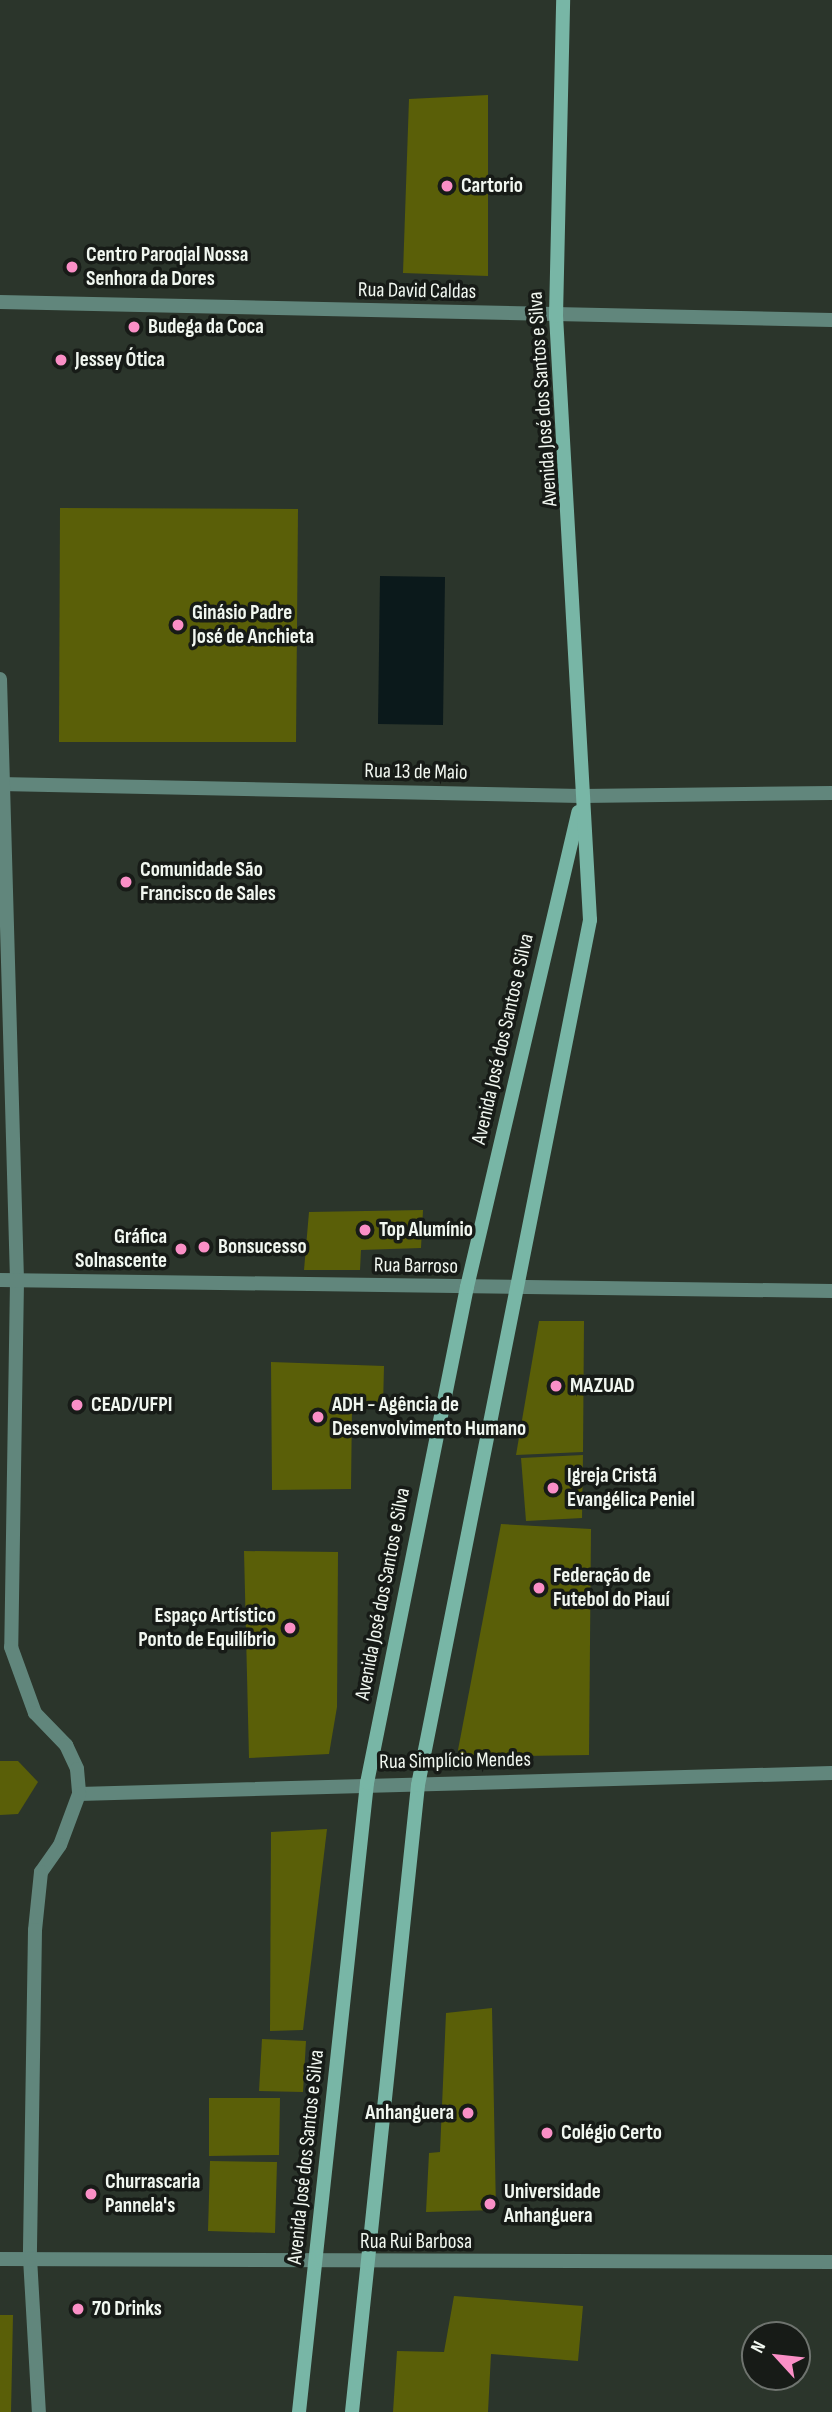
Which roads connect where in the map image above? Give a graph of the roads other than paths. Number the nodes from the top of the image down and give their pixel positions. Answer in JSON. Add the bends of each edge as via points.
{"nodes":[{"id":1,"x":563,"y":0,"type":"edge"},
{"id":2,"x":0,"y":302,"type":"edge"},
{"id":3,"x":556,"y":316,"type":"junction"},
{"id":4,"x":832,"y":320,"type":"edge"},
{"id":5,"x":0,"y":679,"type":"edge"},
{"id":6,"x":2,"y":784,"type":"edge"},
{"id":7,"x":832,"y":793,"type":"edge"},
{"id":8,"x":581,"y":796,"type":"junction"},
{"id":9,"x":0,"y":1280,"type":"edge"},
{"id":10,"x":17,"y":1281,"type":"junction"},
{"id":11,"x":467,"y":1287,"type":"junction"},
{"id":12,"x":521,"y":1289,"type":"junction"},
{"id":13,"x":832,"y":1291,"type":"edge"},
{"id":14,"x":832,"y":1773,"type":"edge"},
{"id":15,"x":367,"y":1783,"type":"junction"},
{"id":16,"x":418,"y":1784,"type":"junction"},
{"id":17,"x":79,"y":1794,"type":"junction"},
{"id":18,"x":30,"y":2258,"type":"junction"},
{"id":19,"x":0,"y":2259,"type":"edge"},
{"id":20,"x":316,"y":2261,"type":"junction"},
{"id":21,"x":832,"y":2262,"type":"edge"},
{"id":22,"x":368,"y":2263,"type":"junction"},
{"id":23,"x":39,"y":2412,"type":"edge"},
{"id":24,"x":299,"y":2412,"type":"edge"},
{"id":25,"x":352,"y":2412,"type":"edge"}],
"edges":[{"from":1,"to":3,"type":"main road","name":"Avenida José dos Santos e Silva"},
{"from":2,"to":3,"type":"street","name":"Rua David Caldas"},
{"from":3,"to":4,"type":"street","name":"Rua David Caldas"},
{"from":3,"to":8,"type":"main road","name":"Avenida José dos Santos e Silva","via":[[573,541]]},
{"from":5,"to":6,"type":"street"},
{"from":6,"to":8,"type":"street","name":"Rua 13 de Maio"},
{"from":6,"to":10,"type":"street"},
{"from":7,"to":8,"type":"street","name":"Rua 13 de Maio"},
{"from":8,"to":11,"type":"main road","name":"Avenida José dos Santos e Silva"},
{"from":8,"to":12,"type":"main road","name":"Avenida José dos Santos e Silva","via":[[590,920]]},
{"from":9,"to":10,"type":"street","name":"Rua Barroso"},
{"from":10,"to":11,"type":"street","name":"Rua Barroso"},
{"from":10,"to":17,"type":"street","via":[[11,1647],[35,1713],[72,1757]]},
{"from":11,"to":12,"type":"street","name":"Rua Barroso"},
{"from":11,"to":15,"type":"main road","name":"Avenida José dos Santos e Silva"},
{"from":12,"to":13,"type":"street","name":"Rua Barroso"},
{"from":12,"to":16,"type":"main road","name":"Avenida José dos Santos e Silva"},
{"from":14,"to":16,"type":"street","name":"Rua Simplício Mendes"},
{"from":15,"to":16,"type":"street","name":"Rua Simplício Mendes"},
{"from":15,"to":17,"type":"street","name":"Rua Simplício Mendes"},
{"from":15,"to":20,"type":"main road","name":"Avenida José dos Santos e Silva"},
{"from":16,"to":22,"type":"main road","name":"Avenida José dos Santos e Silva"},
{"from":17,"to":18,"type":"street","via":[[60,1845],[41,1872]]},
{"from":18,"to":19,"type":"street","name":"Rua Rui Barbosa"},
{"from":18,"to":20,"type":"street","name":"Rua Rui Barbosa"},
{"from":18,"to":23,"type":"street"},
{"from":20,"to":22,"type":"street","name":"Rua Rui Barbosa"},
{"from":20,"to":24,"type":"main road","name":"Avenida José dos Santos e Silva"},
{"from":21,"to":22,"type":"street","name":"Rua Rui Barbosa"},
{"from":22,"to":25,"type":"main road","name":"Avenida José dos Santos e Silva"}]}
